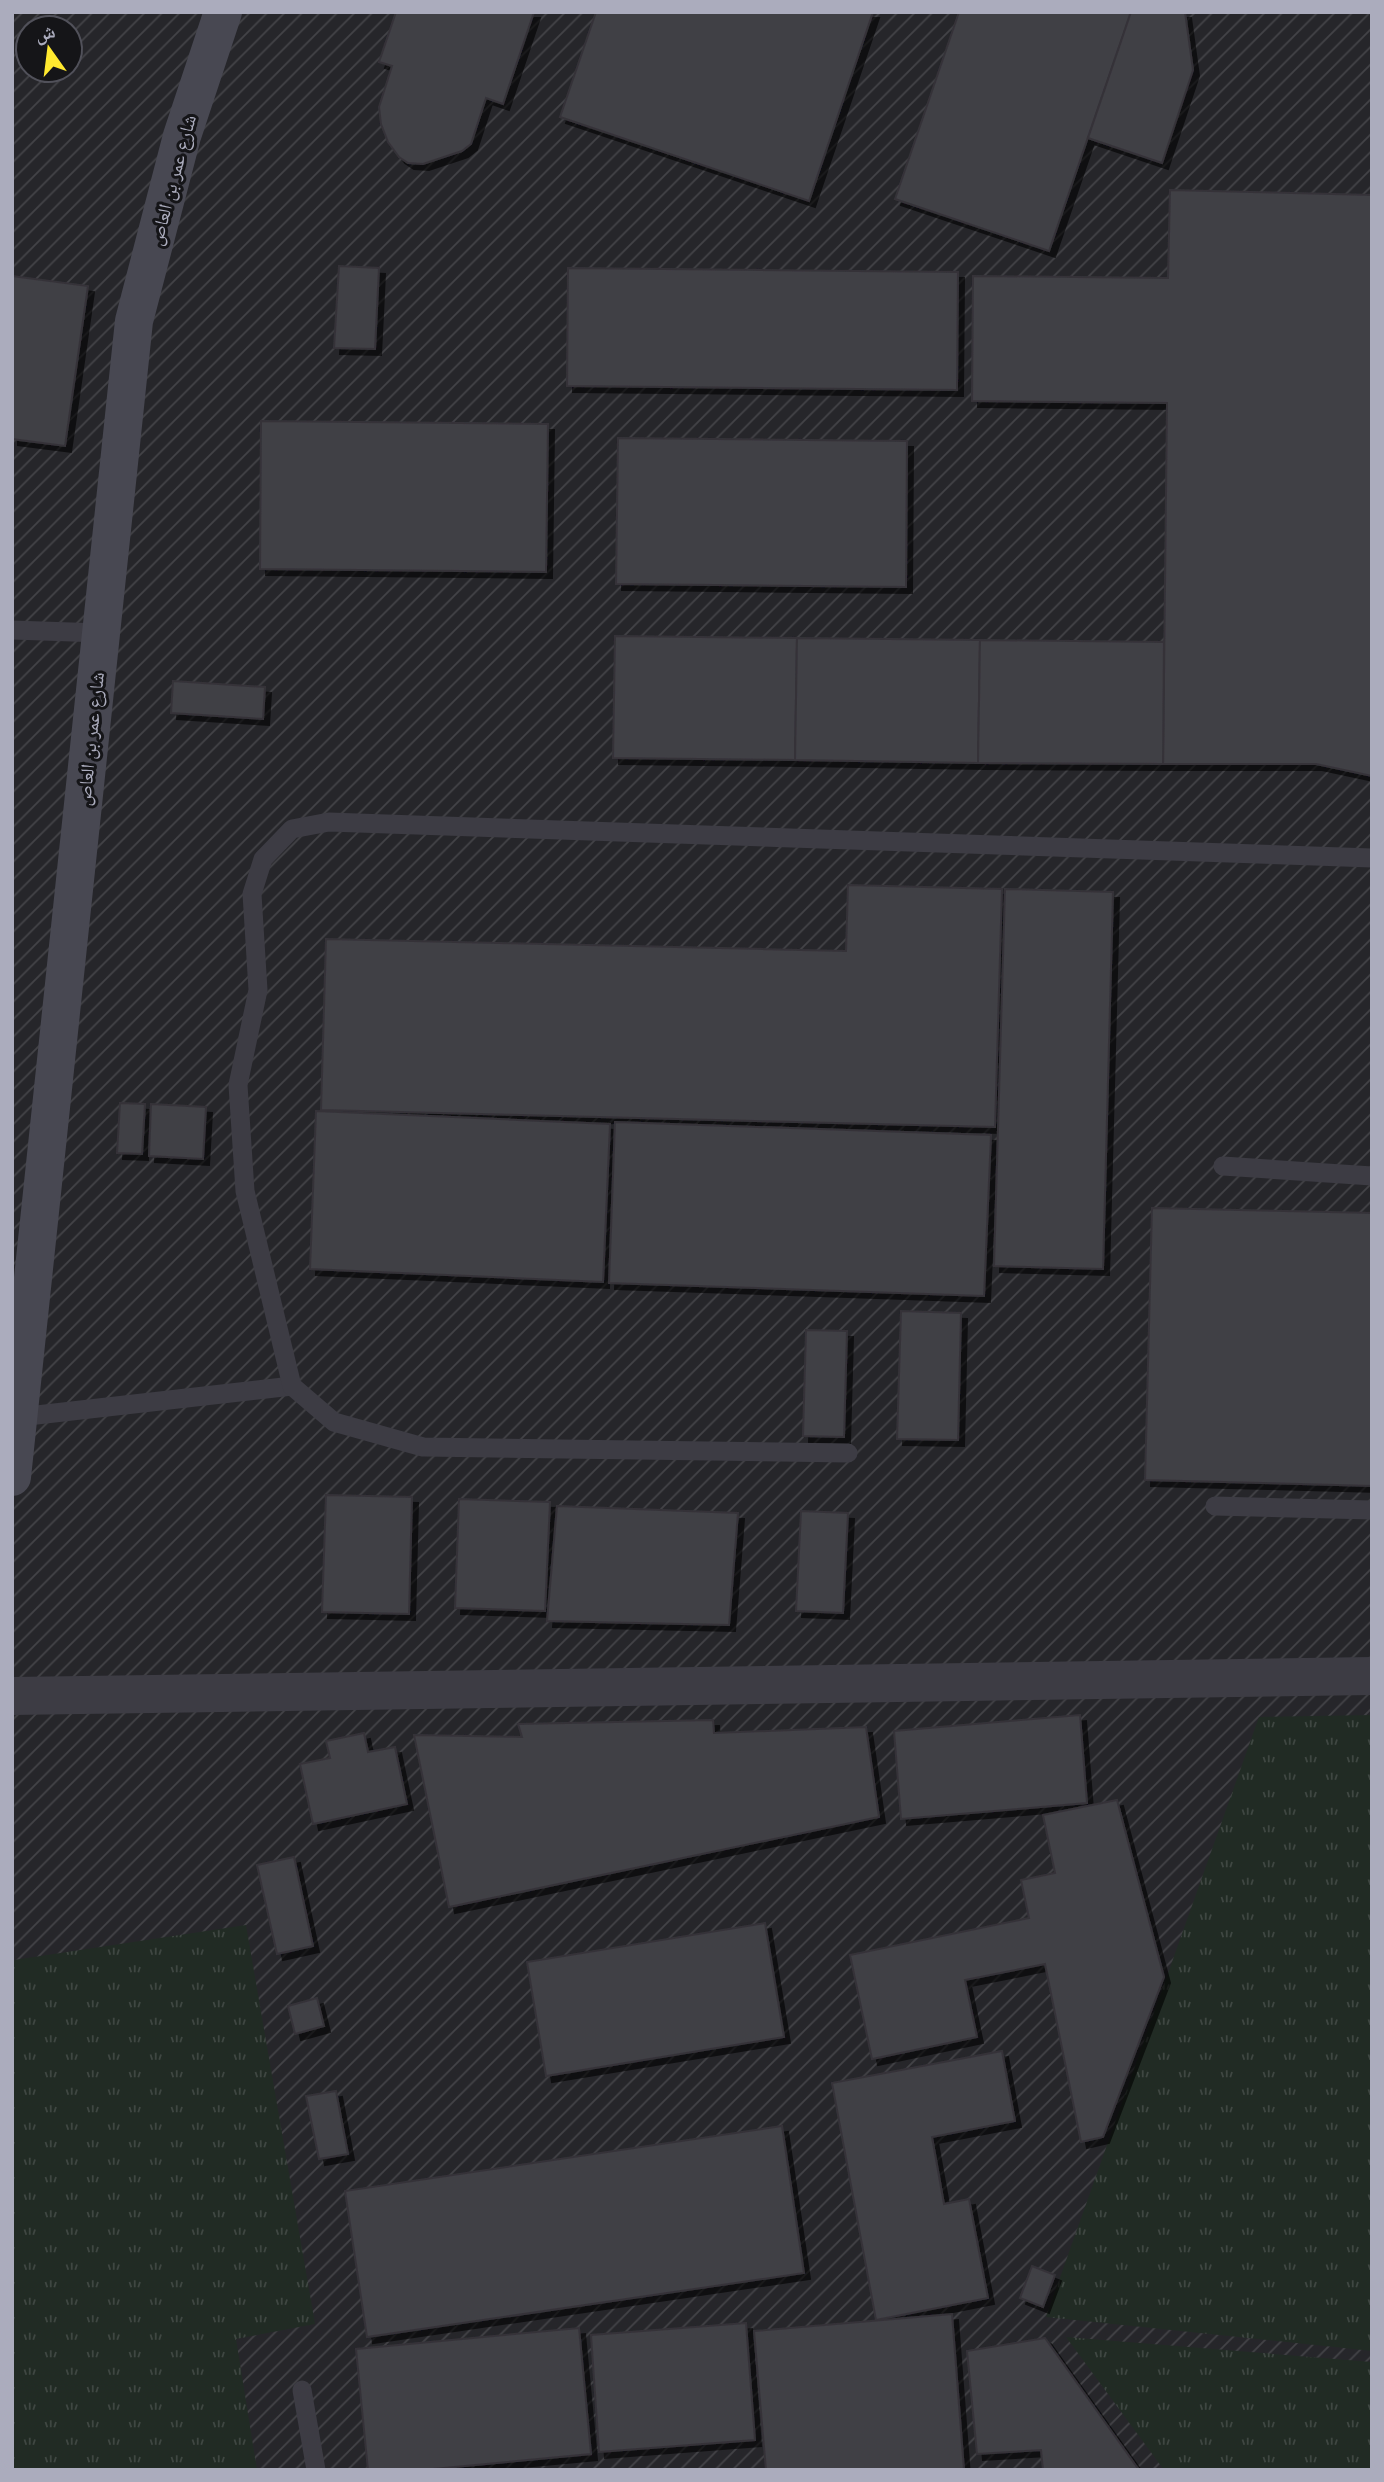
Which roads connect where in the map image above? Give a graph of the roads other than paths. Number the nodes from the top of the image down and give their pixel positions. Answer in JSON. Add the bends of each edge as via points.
{"nodes":[{"id":1,"x":223,"y":12,"type":"edge"},
{"id":2,"x":12,"y":629,"type":"edge"},
{"id":3,"x":102,"y":633,"type":"junction"},
{"id":4,"x":1372,"y":858,"type":"edge"},
{"id":5,"x":1223,"y":1166,"type":"dead end"},
{"id":6,"x":1372,"y":1176,"type":"edge"},
{"id":7,"x":292,"y":1385,"type":"junction"},
{"id":8,"x":19,"y":1417,"type":"junction"},
{"id":9,"x":848,"y":1452,"type":"dead end"},
{"id":10,"x":12,"y":1477,"type":"edge"},
{"id":11,"x":1215,"y":1506,"type":"dead end"},
{"id":12,"x":1372,"y":1510,"type":"edge"},
{"id":13,"x":1372,"y":1676,"type":"edge"},
{"id":14,"x":12,"y":1696,"type":"edge"},
{"id":15,"x":303,"y":2390,"type":"dead end"},
{"id":16,"x":316,"y":2470,"type":"edge"}],
"edges":[{"from":1,"to":3,"type":"street","name":"شارع عمر بن العاص","via":[[182,136],[134,321]]},
{"from":2,"to":3,"type":"lane"},
{"from":3,"to":8,"type":"street","name":"شارع عمر بن العاص"},
{"from":4,"to":7,"type":"lane","via":[[328,822],[292,829],[263,859],[252,894],[258,990],[238,1085],[245,1191]]},
{"from":5,"to":6,"type":"lane"},
{"from":7,"to":8,"type":"lane"},
{"from":7,"to":9,"type":"lane","via":[[334,1422],[423,1447]]},
{"from":8,"to":10,"type":"street","name":"شارع عمر بن العاص"},
{"from":11,"to":12,"type":"lane"},
{"from":13,"to":14,"type":"street"},
{"from":15,"to":16,"type":"lane"}]}
